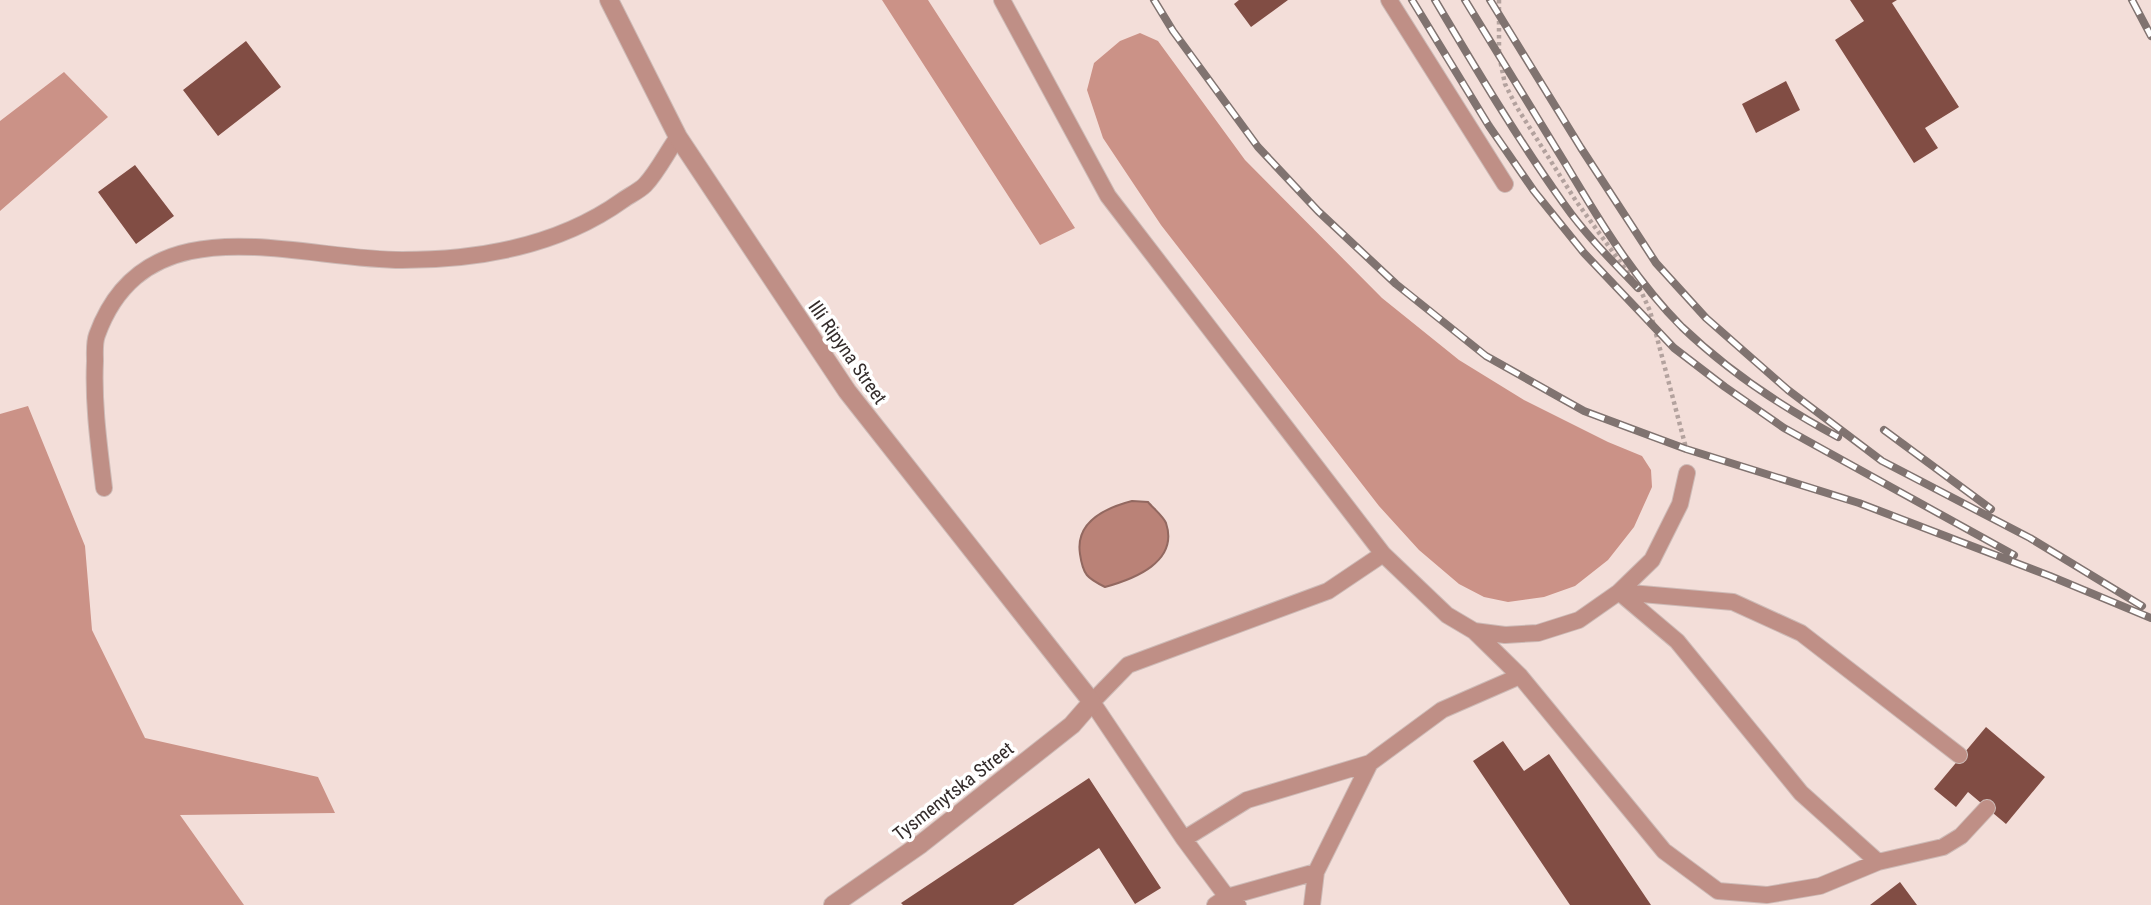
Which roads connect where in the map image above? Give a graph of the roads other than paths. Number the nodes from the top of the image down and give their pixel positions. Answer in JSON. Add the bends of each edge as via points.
{"nodes":[{"id":1,"x":609,"y":0,"type":"edge"},
{"id":2,"x":1002,"y":0,"type":"edge"},
{"id":3,"x":1389,"y":0,"type":"edge"},
{"id":4,"x":678,"y":137,"type":"junction"},
{"id":5,"x":1505,"y":184,"type":"dead end"},
{"id":6,"x":1687,"y":473,"type":"road end"},
{"id":7,"x":104,"y":488,"type":"dead end"},
{"id":8,"x":1383,"y":554,"type":"junction"},
{"id":9,"x":1619,"y":592,"type":"junction"},
{"id":10,"x":1474,"y":631,"type":"junction"},
{"id":11,"x":1520,"y":676,"type":"junction"},
{"id":12,"x":1093,"y":702,"type":"junction"},
{"id":13,"x":1959,"y":755,"type":"dead end"},
{"id":14,"x":1370,"y":763,"type":"junction"},
{"id":15,"x":1987,"y":808,"type":"dead end"},
{"id":16,"x":1184,"y":839,"type":"junction"},
{"id":17,"x":1878,"y":862,"type":"junction"},
{"id":18,"x":1316,"y":872,"type":"junction"},
{"id":19,"x":1227,"y":902,"type":"edge"},
{"id":20,"x":833,"y":905,"type":"edge"},
{"id":21,"x":1312,"y":905,"type":"edge"}],
"edges":[{"from":1,"to":4,"type":"street","name":"Illi Ripyna Street"},
{"from":2,"to":8,"type":"lane","via":[[1108,196]]},
{"from":3,"to":5,"type":"lane"},
{"from":4,"to":7,"type":"lane","via":[[645,185],[609,210],[559,236],[482,256],[400,261],[212,246],[144,268],[118,293],[96,337],[94,397]]},
{"from":4,"to":12,"type":"street","name":"Illi Ripyna Street","via":[[847,391]]},
{"from":6,"to":9,"type":"lane","via":[[1680,504],[1652,560]]},
{"from":8,"to":10,"type":"lane","via":[[1447,614]]},
{"from":8,"to":12,"type":"lane","via":[[1328,591],[1128,665]]},
{"from":9,"to":10,"type":"lane","via":[[1579,620],[1538,633]]},
{"from":9,"to":13,"type":"lane","via":[[1733,602],[1801,633]]},
{"from":9,"to":17,"type":"lane","via":[[1677,641],[1801,793]]},
{"from":10,"to":11,"type":"lane"},
{"from":11,"to":14,"type":"lane","via":[[1442,710]]},
{"from":11,"to":17,"type":"lane","via":[[1664,851],[1718,891],[1767,895],[1819,886]]},
{"from":12,"to":16,"type":"lane"},
{"from":12,"to":20,"type":"street","name":"Tysmenytska Street","via":[[1072,725],[921,844]]},
{"from":14,"to":16,"type":"lane","via":[[1247,800]]},
{"from":14,"to":18,"type":"lane"},
{"from":15,"to":17,"type":"lane","via":[[1961,836],[1943,847]]},
{"from":16,"to":19,"type":"lane"},
{"from":18,"to":19,"type":"lane"},
{"from":18,"to":21,"type":"lane"}]}
